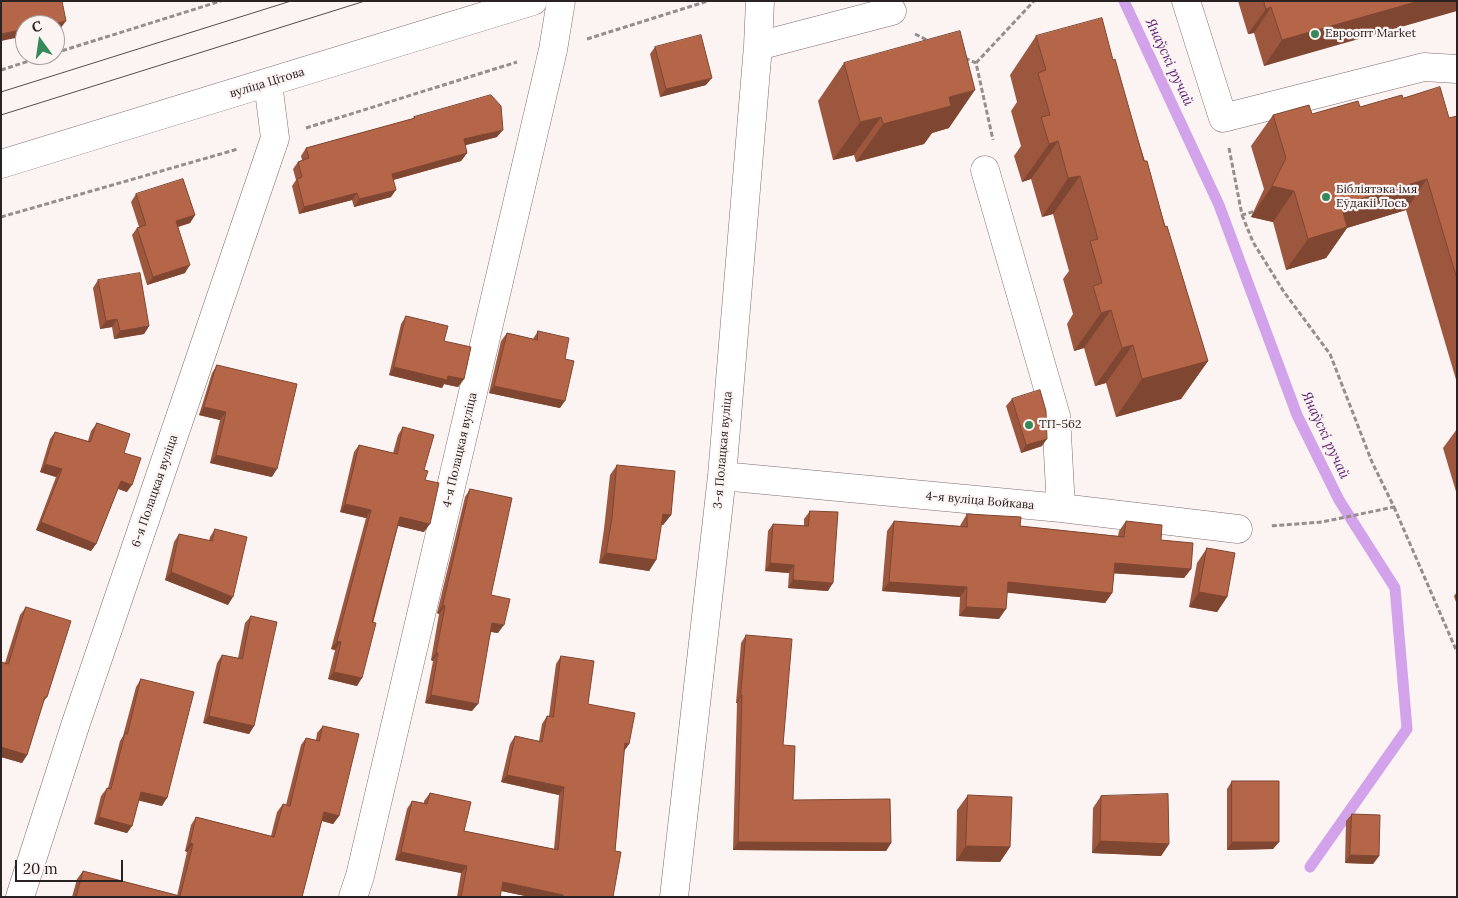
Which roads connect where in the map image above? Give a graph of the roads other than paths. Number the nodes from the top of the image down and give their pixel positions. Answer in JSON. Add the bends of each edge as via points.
{"nodes":[{"id":1,"x":533,"y":1,"type":"edge"},
{"id":2,"x":561,"y":1,"type":"edge"},
{"id":3,"x":760,"y":1,"type":"edge"},
{"id":4,"x":1186,"y":1,"type":"edge"},
{"id":5,"x":892,"y":11,"type":"dead end"},
{"id":6,"x":758,"y":46,"type":"junction"},
{"id":7,"x":1457,"y":69,"type":"edge"},
{"id":8,"x":268,"y":83,"type":"junction"},
{"id":9,"x":1,"y":164,"type":"edge"},
{"id":10,"x":985,"y":170,"type":"dead end"},
{"id":11,"x":722,"y":476,"type":"junction"},
{"id":12,"x":1061,"y":508,"type":"junction"},
{"id":13,"x":1238,"y":529,"type":"road end"},
{"id":14,"x":20,"y":897,"type":"edge"},
{"id":15,"x":353,"y":897,"type":"edge"},
{"id":16,"x":674,"y":897,"type":"edge"}],
"edges":[{"from":1,"to":8,"type":"street","name":"вуліца Цітова"},
{"from":2,"to":15,"type":"street","name":"4-я Полацкая вуліца","via":[[553,50]]},
{"from":3,"to":6,"type":"street","name":"3-я Полацкая вуліца"},
{"from":4,"to":7,"type":"street","via":[[1223,118],[1424,67]]},
{"from":5,"to":6,"type":"street"},
{"from":6,"to":11,"type":"street","name":"3-я Полацкая вуліца"},
{"from":8,"to":9,"type":"street","name":"вуліца Цітова"},
{"from":8,"to":14,"type":"street","name":"6-я Полацкая вуліца","via":[[275,138]]},
{"from":10,"to":12,"type":"street","via":[[1056,416]]},
{"from":11,"to":12,"type":"street","name":"4-я вуліца Войкава"},
{"from":11,"to":16,"type":"street","name":"3-я Полацкая вуліца"},
{"from":12,"to":13,"type":"street","name":"4-я вуліца Войкава"}]}
